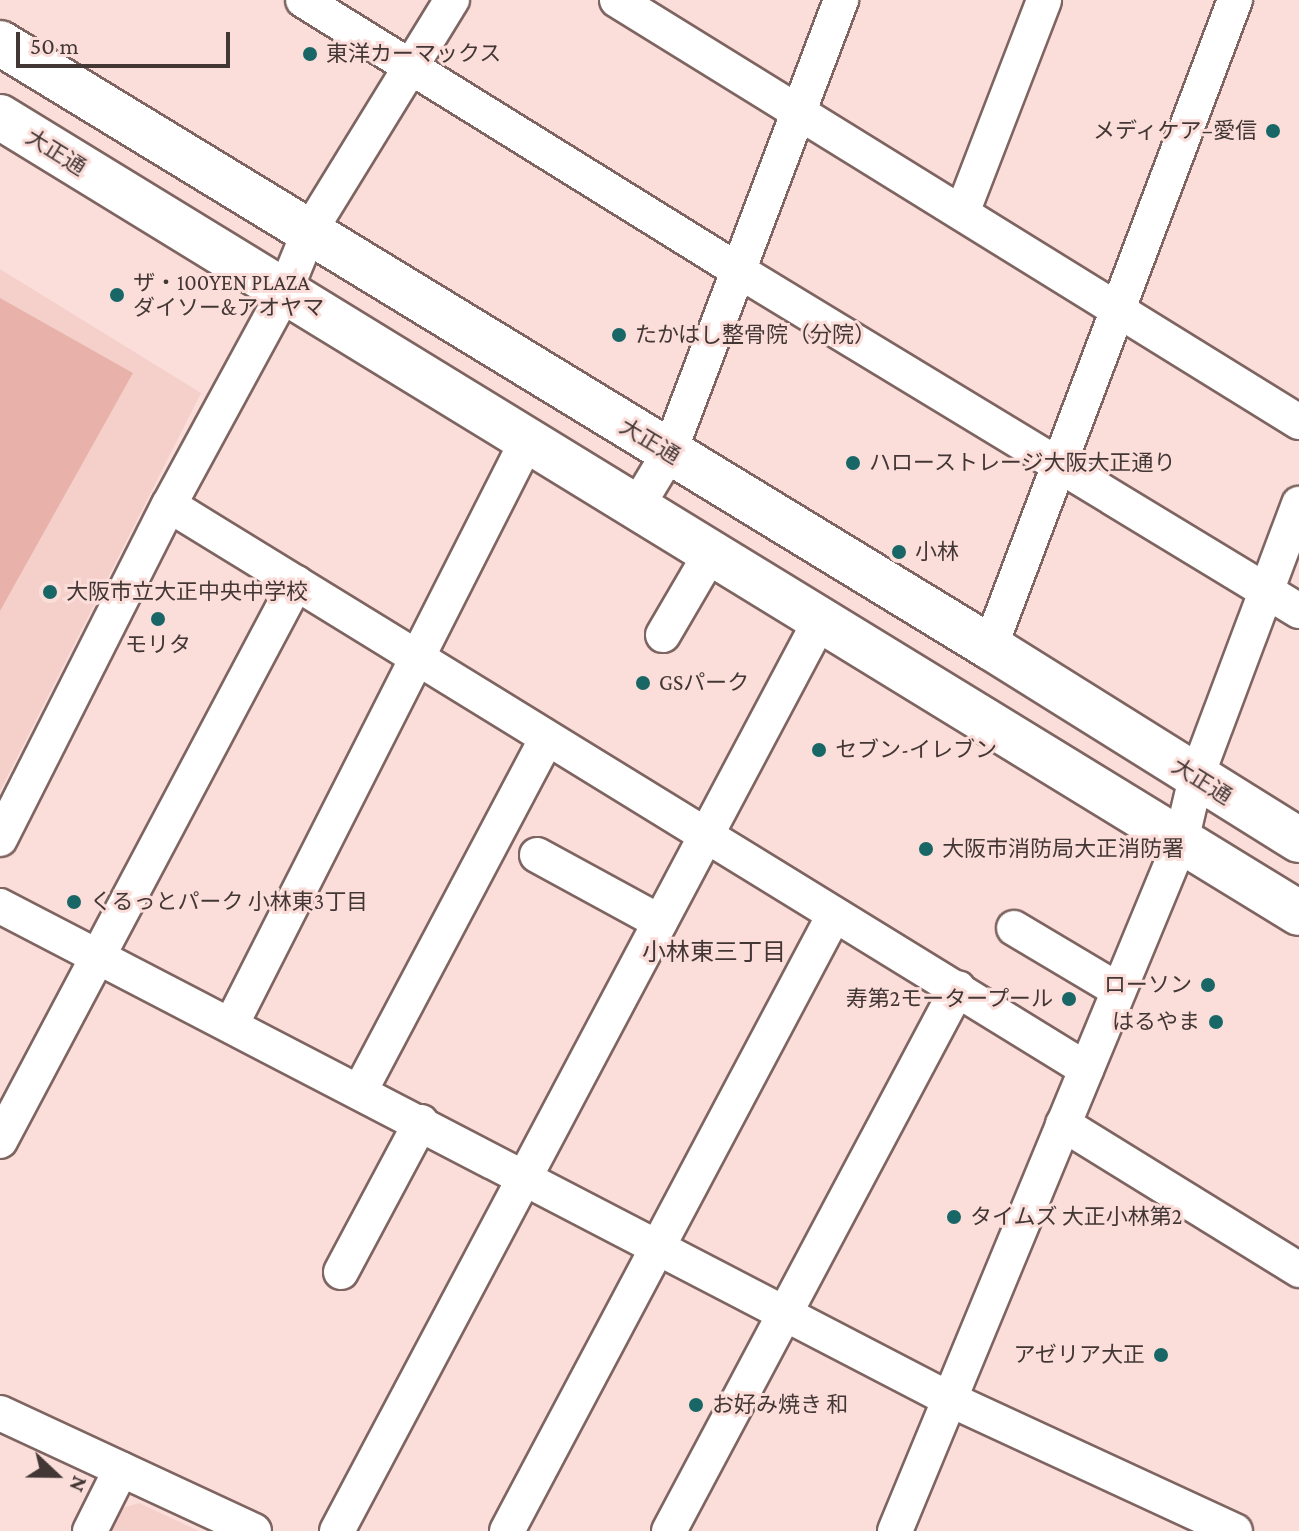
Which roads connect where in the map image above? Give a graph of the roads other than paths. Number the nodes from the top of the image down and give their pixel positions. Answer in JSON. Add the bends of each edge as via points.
{"nodes":[{"id":1,"x":303,"y":0,"type":"edge"},
{"id":2,"x":452,"y":0,"type":"edge"},
{"id":3,"x":841,"y":0,"type":"edge"},
{"id":4,"x":1044,"y":0,"type":"edge"},
{"id":5,"x":1235,"y":0,"type":"edge"},
{"id":6,"x":621,"y":1,"type":"edge"},
{"id":7,"x":0,"y":43,"type":"edge"},
{"id":8,"x":412,"y":68,"type":"junction"},
{"id":9,"x":799,"y":113,"type":"junction"},
{"id":10,"x":0,"y":117,"type":"edge"},
{"id":11,"x":962,"y":213,"type":"junction"},
{"id":12,"x":309,"y":232,"type":"junction"},
{"id":13,"x":739,"y":271,"type":"junction"},
{"id":14,"x":284,"y":293,"type":"junction"},
{"id":15,"x":1117,"y":309,"type":"junction"},
{"id":16,"x":1299,"y":422,"type":"edge"},
{"id":17,"x":527,"y":441,"type":"junction"},
{"id":18,"x":669,"y":453,"type":"junction"},
{"id":19,"x":1059,"y":462,"type":"junction"},
{"id":20,"x":1299,"y":504,"type":"edge"},
{"id":21,"x":169,"y":505,"type":"junction"},
{"id":22,"x":636,"y":508,"type":"junction"},
{"id":23,"x":711,"y":553,"type":"junction"},
{"id":24,"x":296,"y":583,"type":"junction"},
{"id":25,"x":1266,"y":591,"type":"junction"},
{"id":26,"x":1299,"y":611,"type":"edge"},
{"id":27,"x":821,"y":619,"type":"junction"},
{"id":28,"x":663,"y":635,"type":"dead end"},
{"id":29,"x":990,"y":647,"type":"junction"},
{"id":30,"x":419,"y":659,"type":"junction"},
{"id":31,"x":547,"y":738,"type":"junction"},
{"id":32,"x":1196,"y":778,"type":"junction"},
{"id":33,"x":707,"y":837,"type":"junction"},
{"id":34,"x":0,"y":839,"type":"edge"},
{"id":35,"x":1299,"y":840,"type":"edge"},
{"id":36,"x":1181,"y":841,"type":"junction"},
{"id":37,"x":537,"y":855,"type":"dead end"},
{"id":38,"x":0,"y":906,"type":"edge"},
{"id":39,"x":1299,"y":913,"type":"edge"},
{"id":40,"x":834,"y":915,"type":"junction"},
{"id":41,"x":660,"y":922,"type":"junction"},
{"id":42,"x":1014,"y":928,"type":"dead end"},
{"id":43,"x":96,"y":956,"type":"junction"},
{"id":44,"x":958,"y":988,"type":"junction"},
{"id":45,"x":1118,"y":990,"type":"junction"},
{"id":46,"x":231,"y":1025,"type":"junction"},
{"id":47,"x":1086,"y":1069,"type":"junction"},
{"id":48,"x":360,"y":1091,"type":"junction"},
{"id":49,"x":421,"y":1122,"type":"junction"},
{"id":50,"x":1063,"y":1124,"type":"junction"},
{"id":51,"x":0,"y":1141,"type":"edge"},
{"id":52,"x":524,"y":1175,"type":"junction"},
{"id":53,"x":658,"y":1246,"type":"junction"},
{"id":54,"x":1299,"y":1270,"type":"edge"},
{"id":55,"x":341,"y":1272,"type":"dead end"},
{"id":56,"x":783,"y":1312,"type":"junction"},
{"id":57,"x":949,"y":1399,"type":"junction"},
{"id":58,"x":1,"y":1415,"type":"edge"},
{"id":59,"x":121,"y":1469,"type":"junction"},
{"id":60,"x":90,"y":1531,"type":"edge"},
{"id":61,"x":254,"y":1531,"type":"edge"},
{"id":62,"x":337,"y":1531,"type":"edge"},
{"id":63,"x":507,"y":1531,"type":"edge"},
{"id":64,"x":669,"y":1531,"type":"edge"},
{"id":65,"x":895,"y":1531,"type":"edge"},
{"id":66,"x":1235,"y":1531,"type":"edge"}],
"edges":[{"from":1,"to":8,"type":"street"},
{"from":2,"to":8,"type":"street"},
{"from":3,"to":9,"type":"street"},
{"from":4,"to":11,"type":"street"},
{"from":5,"to":15,"type":"street"},
{"from":6,"to":9,"type":"street"},
{"from":7,"to":12,"type":"main road","name":"大正通"},
{"from":8,"to":12,"type":"street"},
{"from":8,"to":13,"type":"street"},
{"from":9,"to":11,"type":"street"},
{"from":9,"to":13,"type":"street"},
{"from":10,"to":14,"type":"main road","name":"大正通"},
{"from":11,"to":15,"type":"street"},
{"from":12,"to":14,"type":"street"},
{"from":12,"to":18,"type":"main road","name":"大正通"},
{"from":13,"to":18,"type":"street"},
{"from":13,"to":19,"type":"street"},
{"from":14,"to":17,"type":"main road","name":"大正通"},
{"from":14,"to":21,"type":"street"},
{"from":15,"to":16,"type":"street"},
{"from":15,"to":19,"type":"street"},
{"from":17,"to":22,"type":"main road","name":"大正通"},
{"from":17,"to":30,"type":"street"},
{"from":18,"to":22,"type":"street"},
{"from":18,"to":29,"type":"main road","name":"大正通"},
{"from":19,"to":25,"type":"street"},
{"from":19,"to":29,"type":"street"},
{"from":20,"to":25,"type":"street"},
{"from":21,"to":24,"type":"street"},
{"from":21,"to":34,"type":"street"},
{"from":22,"to":23,"type":"main road","name":"大正通"},
{"from":23,"to":27,"type":"main road","name":"大正通"},
{"from":23,"to":28,"type":"street"},
{"from":24,"to":30,"type":"street"},
{"from":24,"to":43,"type":"street"},
{"from":25,"to":26,"type":"street"},
{"from":25,"to":32,"type":"street"},
{"from":27,"to":33,"type":"street"},
{"from":27,"to":36,"type":"main road","name":"大正通"},
{"from":29,"to":32,"type":"main road","name":"大正通"},
{"from":30,"to":31,"type":"street"},
{"from":30,"to":46,"type":"street"},
{"from":31,"to":33,"type":"street"},
{"from":31,"to":48,"type":"street"},
{"from":32,"to":35,"type":"main road","name":"大正通"},
{"from":32,"to":36,"type":"street"},
{"from":33,"to":40,"type":"street"},
{"from":33,"to":41,"type":"street"},
{"from":36,"to":39,"type":"main road","name":"大正通"},
{"from":36,"to":45,"type":"street"},
{"from":37,"to":41,"type":"street"},
{"from":38,"to":43,"type":"street"},
{"from":40,"to":44,"type":"street"},
{"from":40,"to":53,"type":"street"},
{"from":41,"to":52,"type":"street"},
{"from":42,"to":45,"type":"street"},
{"from":43,"to":46,"type":"street"},
{"from":43,"to":51,"type":"street"},
{"from":44,"to":47,"type":"street"},
{"from":44,"to":56,"type":"street"},
{"from":45,"to":47,"type":"street"},
{"from":46,"to":48,"type":"street"},
{"from":47,"to":50,"type":"street"},
{"from":48,"to":49,"type":"street"},
{"from":49,"to":52,"type":"street"},
{"from":49,"to":55,"type":"street"},
{"from":50,"to":54,"type":"street"},
{"from":50,"to":57,"type":"street"},
{"from":52,"to":53,"type":"street"},
{"from":52,"to":62,"type":"street"},
{"from":53,"to":56,"type":"street"},
{"from":53,"to":63,"type":"street"},
{"from":56,"to":57,"type":"street"},
{"from":56,"to":64,"type":"street"},
{"from":57,"to":65,"type":"street"},
{"from":57,"to":66,"type":"street"},
{"from":58,"to":59,"type":"street"},
{"from":59,"to":60,"type":"street"},
{"from":59,"to":61,"type":"street"}]}
